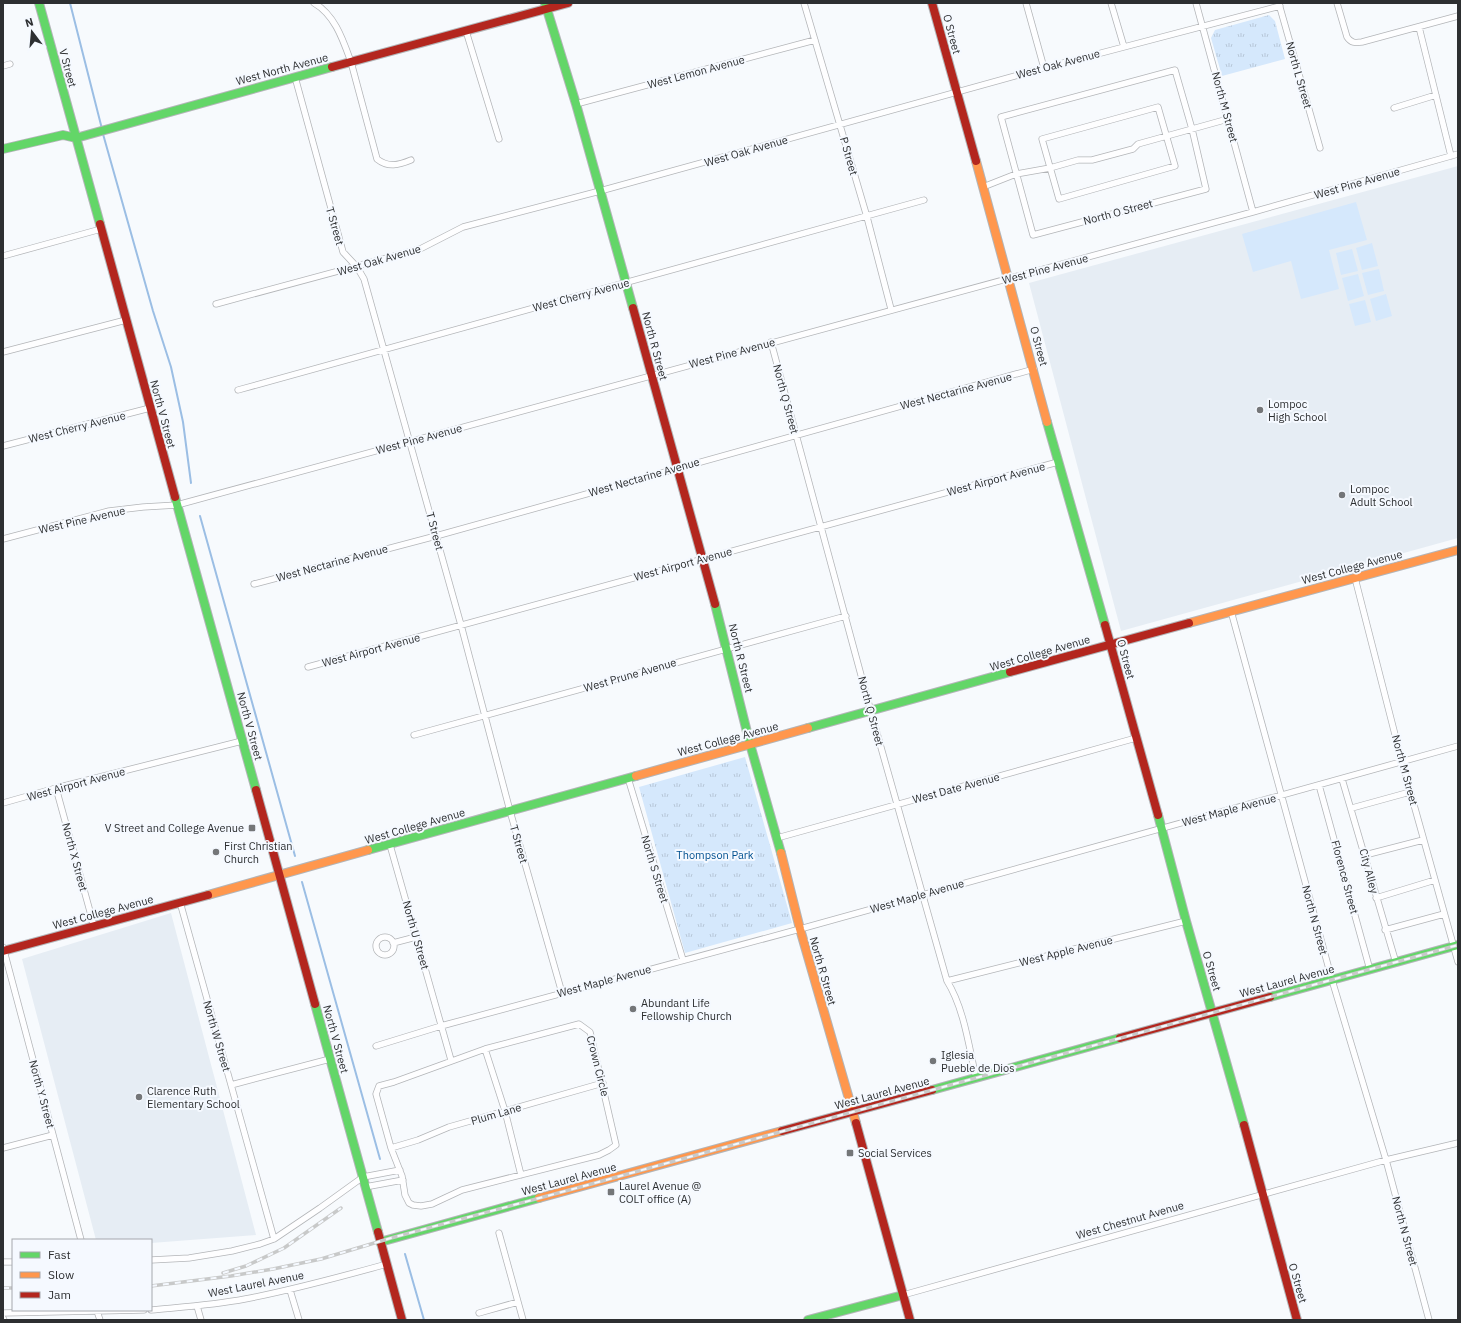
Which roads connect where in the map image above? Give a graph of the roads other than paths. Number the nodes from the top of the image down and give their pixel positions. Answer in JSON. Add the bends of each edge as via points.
{"nodes":[{"id":1,"x":39,"y":3,"type":"edge"},
{"id":2,"x":568,"y":3,"type":"edge"},
{"id":3,"x":804,"y":3,"type":"edge"},
{"id":4,"x":932,"y":3,"type":"edge"},
{"id":5,"x":1026,"y":3,"type":"edge"},
{"id":6,"x":1111,"y":3,"type":"edge"},
{"id":7,"x":1196,"y":3,"type":"edge"},
{"id":8,"x":1337,"y":3,"type":"edge"},
{"id":9,"x":316,"y":4,"type":"edge"},
{"id":10,"x":1279,"y":4,"type":"edge"},
{"id":11,"x":546,"y":6,"type":"edge"},
{"id":12,"x":1458,"y":16,"type":"edge"},
{"id":13,"x":1203,"y":27,"type":"junction"},
{"id":14,"x":1419,"y":27,"type":"junction"},
{"id":15,"x":466,"y":31,"type":"junction"},
{"id":16,"x":815,"y":40,"type":"junction"},
{"id":17,"x":1124,"y":47,"type":"junction"},
{"id":18,"x":351,"y":62,"type":"junction"},
{"id":19,"x":10,"y":64,"type":"dead end"},
{"id":20,"x":3,"y":66,"type":"edge"},
{"id":21,"x":1044,"y":68,"type":"junction"},
{"id":22,"x":295,"y":77,"type":"junction"},
{"id":23,"x":956,"y":92,"type":"junction"},
{"id":24,"x":1436,"y":95,"type":"junction"},
{"id":25,"x":576,"y":104,"type":"junction"},
{"id":26,"x":1394,"y":108,"type":"dead end"},
{"id":27,"x":1228,"y":119,"type":"junction"},
{"id":28,"x":840,"y":124,"type":"junction"},
{"id":29,"x":1192,"y":129,"type":"junction"},
{"id":30,"x":1166,"y":136,"type":"junction"},
{"id":31,"x":76,"y":138,"type":"junction"},
{"id":32,"x":499,"y":139,"type":"dead end"},
{"id":33,"x":1320,"y":148,"type":"dead end"},
{"id":34,"x":3,"y":149,"type":"edge"},
{"id":35,"x":1458,"y":154,"type":"edge"},
{"id":36,"x":1451,"y":156,"type":"junction"},
{"id":37,"x":411,"y":160,"type":"dead end"},
{"id":38,"x":1050,"y":168,"type":"junction"},
{"id":39,"x":1016,"y":174,"type":"junction"},
{"id":40,"x":983,"y":187,"type":"junction"},
{"id":41,"x":600,"y":192,"type":"junction"},
{"id":42,"x":924,"y":200,"type":"dead end"},
{"id":43,"x":1253,"y":212,"type":"junction"},
{"id":44,"x":867,"y":217,"type":"junction"},
{"id":45,"x":101,"y":229,"type":"junction"},
{"id":46,"x":3,"y":256,"type":"edge"},
{"id":47,"x":357,"y":267,"type":"junction"},
{"id":48,"x":1009,"y":278,"type":"junction"},
{"id":49,"x":626,"y":283,"type":"junction"},
{"id":50,"x":216,"y":304,"type":"dead end"},
{"id":51,"x":891,"y":309,"type":"junction"},
{"id":52,"x":126,"y":320,"type":"junction"},
{"id":53,"x":771,"y":342,"type":"junction"},
{"id":54,"x":384,"y":350,"type":"junction"},
{"id":55,"x":3,"y":352,"type":"edge"},
{"id":56,"x":1034,"y":369,"type":"junction"},
{"id":57,"x":652,"y":375,"type":"junction"},
{"id":58,"x":238,"y":390,"type":"dead end"},
{"id":59,"x":150,"y":408,"type":"junction"},
{"id":60,"x":796,"y":435,"type":"junction"},
{"id":61,"x":410,"y":442,"type":"junction"},
{"id":62,"x":3,"y":446,"type":"edge"},
{"id":63,"x":1058,"y":462,"type":"junction"},
{"id":64,"x":677,"y":468,"type":"junction"},
{"id":65,"x":177,"y":505,"type":"junction"},
{"id":66,"x":822,"y":527,"type":"junction"},
{"id":67,"x":436,"y":536,"type":"junction"},
{"id":68,"x":3,"y":539,"type":"edge"},
{"id":69,"x":1458,"y":550,"type":"edge"},
{"id":70,"x":702,"y":559,"type":"junction"},
{"id":71,"x":1355,"y":578,"type":"junction"},
{"id":72,"x":254,"y":584,"type":"dead end"},
{"id":73,"x":1231,"y":611,"type":"junction"},
{"id":74,"x":846,"y":616,"type":"junction"},
{"id":75,"x":461,"y":625,"type":"junction"},
{"id":76,"x":1111,"y":645,"type":"junction"},
{"id":77,"x":727,"y":648,"type":"junction"},
{"id":78,"x":308,"y":667,"type":"dead end"},
{"id":79,"x":871,"y":712,"type":"junction"},
{"id":80,"x":484,"y":716,"type":"junction"},
{"id":81,"x":414,"y":735,"type":"dead end"},
{"id":82,"x":1136,"y":738,"type":"junction"},
{"id":83,"x":242,"y":741,"type":"junction"},
{"id":84,"x":750,"y":744,"type":"junction"},
{"id":85,"x":1458,"y":746,"type":"edge"},
{"id":86,"x":1402,"y":762,"type":"junction"},
{"id":87,"x":628,"y":778,"type":"junction"},
{"id":88,"x":1342,"y":779,"type":"junction"},
{"id":89,"x":1319,"y":785,"type":"junction"},
{"id":90,"x":56,"y":788,"type":"junction"},
{"id":91,"x":1410,"y":792,"type":"junction"},
{"id":92,"x":1281,"y":796,"type":"junction"},
{"id":93,"x":3,"y":803,"type":"edge"},
{"id":94,"x":897,"y":804,"type":"junction"},
{"id":95,"x":1352,"y":808,"type":"junction"},
{"id":96,"x":510,"y":811,"type":"junction"},
{"id":97,"x":1162,"y":829,"type":"junction"},
{"id":98,"x":777,"y":838,"type":"junction"},
{"id":99,"x":1423,"y":840,"type":"junction"},
{"id":100,"x":390,"y":845,"type":"junction"},
{"id":101,"x":1364,"y":855,"type":"junction"},
{"id":102,"x":279,"y":876,"type":"junction"},
{"id":103,"x":1435,"y":880,"type":"junction"},
{"id":104,"x":923,"y":895,"type":"junction"},
{"id":105,"x":1376,"y":898,"type":"junction"},
{"id":106,"x":180,"y":902,"type":"junction"},
{"id":107,"x":1444,"y":914,"type":"junction"},
{"id":108,"x":1186,"y":921,"type":"junction"},
{"id":109,"x":94,"y":926,"type":"junction"},
{"id":110,"x":800,"y":929,"type":"junction"},
{"id":111,"x":1385,"y":930,"type":"junction"},
{"id":112,"x":416,"y":937,"type":"junction"},
{"id":113,"x":393,"y":943,"type":"dead end"},
{"id":114,"x":1456,"y":945,"type":"edge"},
{"id":115,"x":3,"y":949,"type":"edge"},
{"id":116,"x":683,"y":960,"type":"junction"},
{"id":117,"x":1458,"y":962,"type":"edge"},
{"id":118,"x":1396,"y":963,"type":"junction"},
{"id":119,"x":1370,"y":970,"type":"junction"},
{"id":120,"x":1332,"y":980,"type":"junction"},
{"id":121,"x":947,"y":981,"type":"junction"},
{"id":122,"x":562,"y":993,"type":"junction"},
{"id":123,"x":1212,"y":1013,"type":"junction"},
{"id":124,"x":440,"y":1026,"type":"junction"},
{"id":125,"x":376,"y":1046,"type":"dead end"},
{"id":126,"x":485,"y":1049,"type":"junction"},
{"id":127,"x":330,"y":1059,"type":"junction"},
{"id":128,"x":451,"y":1060,"type":"junction"},
{"id":129,"x":976,"y":1078,"type":"junction"},
{"id":130,"x":603,"y":1083,"type":"junction"},
{"id":131,"x":231,"y":1085,"type":"junction"},
{"id":132,"x":506,"y":1111,"type":"junction"},
{"id":133,"x":853,"y":1112,"type":"junction"},
{"id":134,"x":53,"y":1135,"type":"junction"},
{"id":135,"x":1458,"y":1142,"type":"edge"},
{"id":136,"x":3,"y":1148,"type":"edge"},
{"id":137,"x":391,"y":1148,"type":"junction"},
{"id":138,"x":1386,"y":1160,"type":"junction"},
{"id":139,"x":400,"y":1170,"type":"junction"},
{"id":140,"x":521,"y":1175,"type":"junction"},
{"id":141,"x":363,"y":1177,"type":"junction"},
{"id":142,"x":403,"y":1180,"type":"junction"},
{"id":143,"x":366,"y":1187,"type":"junction"},
{"id":144,"x":1262,"y":1195,"type":"junction"},
{"id":145,"x":499,"y":1233,"type":"dead end"},
{"id":146,"x":81,"y":1239,"type":"edge"},
{"id":147,"x":274,"y":1239,"type":"junction"},
{"id":148,"x":380,"y":1242,"type":"junction"},
{"id":149,"x":152,"y":1260,"type":"edge"},
{"id":150,"x":387,"y":1264,"type":"junction"},
{"id":151,"x":290,"y":1290,"type":"junction"},
{"id":152,"x":903,"y":1295,"type":"junction"},
{"id":153,"x":518,"y":1302,"type":"junction"},
{"id":154,"x":197,"y":1306,"type":"junction"},
{"id":155,"x":152,"y":1310,"type":"edge"},
{"id":156,"x":97,"y":1311,"type":"joint"},
{"id":157,"x":3,"y":1313,"type":"edge"},
{"id":158,"x":479,"y":1313,"type":"dead end"},
{"id":159,"x":100,"y":1320,"type":"edge"},
{"id":160,"x":201,"y":1320,"type":"edge"},
{"id":161,"x":298,"y":1320,"type":"edge"},
{"id":162,"x":402,"y":1320,"type":"edge"},
{"id":163,"x":523,"y":1320,"type":"edge"},
{"id":164,"x":808,"y":1320,"type":"edge"},
{"id":165,"x":910,"y":1320,"type":"edge"},
{"id":166,"x":1297,"y":1320,"type":"edge"},
{"id":167,"x":1430,"y":1320,"type":"edge"}],
"edges":[{"from":1,"to":31,"type":"street","name":"V Street"},
{"from":2,"to":11,"type":"street","name":"West North Avenue"},
{"from":3,"to":16,"type":"street","name":"P Street"},
{"from":4,"to":23,"type":"street","name":"O Street"},
{"from":5,"to":21,"type":"street"},
{"from":6,"to":17,"type":"street"},
{"from":7,"to":13,"type":"street","name":"North M Street"},
{"from":8,"to":14,"type":"street","via":[[1347,37],[1354,43]]},
{"from":9,"to":18,"type":"street","via":[[330,17]]},
{"from":10,"to":13,"type":"street","name":"West Oak Avenue"},
{"from":10,"to":33,"type":"street","name":"North L Street"},
{"from":11,"to":15,"type":"street","name":"West North Avenue"},
{"from":11,"to":25,"type":"street","name":"North R Street"},
{"from":12,"to":14,"type":"street"},
{"from":13,"to":17,"type":"street","name":"West Oak Avenue"},
{"from":13,"to":27,"type":"street","name":"North M Street"},
{"from":14,"to":24,"type":"street"},
{"from":15,"to":18,"type":"street","name":"West North Avenue"},
{"from":15,"to":32,"type":"street"},
{"from":16,"to":25,"type":"street","name":"West Lemon Avenue"},
{"from":16,"to":28,"type":"street","name":"P Street"},
{"from":17,"to":21,"type":"street","name":"West Oak Avenue"},
{"from":18,"to":22,"type":"street","name":"West North Avenue"},
{"from":18,"to":37,"type":"street","via":[[377,159],[388,165]]},
{"from":19,"to":20,"type":"street"},
{"from":21,"to":23,"type":"street","name":"West Oak Avenue"},
{"from":22,"to":31,"type":"street","name":"West North Avenue"},
{"from":22,"to":47,"type":"street","name":"T Street","via":[[343,252]]},
{"from":23,"to":28,"type":"street","name":"West Oak Avenue"},
{"from":23,"to":40,"type":"street","name":"O Street"},
{"from":24,"to":26,"type":"street"},
{"from":24,"to":36,"type":"street"},
{"from":25,"to":41,"type":"street","name":"North R Street"},
{"from":27,"to":29,"type":"street"},
{"from":27,"to":43,"type":"street","name":"North M Street"},
{"from":28,"to":41,"type":"street","name":"West Oak Avenue"},
{"from":28,"to":44,"type":"street","name":"P Street"},
{"from":29,"to":30,"type":"street"},
{"from":29,"to":39,"type":"street","name":"North O Street","via":[[1176,70],[1001,116]]},
{"from":29,"to":39,"type":"street","name":"North O Street","via":[[1206,188],[1033,235]]},
{"from":30,"to":38,"type":"street","via":[[1138,144],[1133,149]]},
{"from":30,"to":38,"type":"street","via":[[1158,106],[1042,139]]},
{"from":30,"to":38,"type":"street","via":[[1175,166],[1059,199]]},
{"from":31,"to":34,"type":"street","name":"West North Avenue","via":[[63,135]]},
{"from":31,"to":45,"type":"street","name":"North V Street"},
{"from":35,"to":36,"type":"street","name":"West Pine Avenue"},
{"from":36,"to":43,"type":"street","name":"West Pine Avenue"},
{"from":38,"to":39,"type":"street"},
{"from":39,"to":40,"type":"street"},
{"from":40,"to":48,"type":"street","name":"O Street"},
{"from":41,"to":47,"type":"street","name":"West Oak Avenue","via":[[463,227],[420,249]]},
{"from":41,"to":49,"type":"street","name":"North R Street"},
{"from":42,"to":44,"type":"street","name":"West Cherry Avenue"},
{"from":43,"to":48,"type":"street","name":"West Pine Avenue"},
{"from":44,"to":49,"type":"street","name":"West Cherry Avenue"},
{"from":44,"to":51,"type":"street","name":"P Street"},
{"from":45,"to":46,"type":"street"},
{"from":45,"to":52,"type":"street","name":"North V Street"},
{"from":47,"to":50,"type":"street","name":"West Oak Avenue"},
{"from":47,"to":54,"type":"street","name":"T Street","via":[[364,279]]},
{"from":48,"to":51,"type":"street","name":"West Pine Avenue"},
{"from":48,"to":56,"type":"street","name":"O Street"},
{"from":49,"to":54,"type":"street","name":"West Cherry Avenue"},
{"from":49,"to":57,"type":"street","name":"North R Street"},
{"from":51,"to":53,"type":"street","name":"West Pine Avenue"},
{"from":52,"to":55,"type":"street"},
{"from":52,"to":59,"type":"street","name":"North V Street"},
{"from":53,"to":57,"type":"street","name":"West Pine Avenue"},
{"from":53,"to":60,"type":"street","name":"North Q Street"},
{"from":54,"to":58,"type":"street","name":"West Cherry Avenue"},
{"from":54,"to":61,"type":"street","name":"T Street"},
{"from":56,"to":60,"type":"street","name":"West Nectarine Avenue"},
{"from":56,"to":63,"type":"street","name":"O Street"},
{"from":57,"to":61,"type":"street","name":"West Pine Avenue"},
{"from":57,"to":64,"type":"street","name":"North R Street"},
{"from":59,"to":62,"type":"street","name":"West Cherry Avenue"},
{"from":59,"to":65,"type":"street","name":"North V Street"},
{"from":60,"to":64,"type":"street","name":"West Nectarine Avenue"},
{"from":60,"to":66,"type":"street","name":"North Q Street"},
{"from":61,"to":65,"type":"street","name":"West Pine Avenue"},
{"from":61,"to":67,"type":"street","name":"T Street"},
{"from":63,"to":66,"type":"street","name":"West Airport Avenue"},
{"from":63,"to":76,"type":"street","name":"O Street"},
{"from":64,"to":67,"type":"street","name":"West Nectarine Avenue"},
{"from":64,"to":70,"type":"street","name":"North R Street"},
{"from":65,"to":68,"type":"street","name":"West Pine Avenue","via":[[109,511]]},
{"from":65,"to":83,"type":"street","name":"North V Street"},
{"from":66,"to":70,"type":"street","name":"West Airport Avenue"},
{"from":66,"to":74,"type":"street","name":"North Q Street"},
{"from":67,"to":72,"type":"street","name":"West Nectarine Avenue"},
{"from":67,"to":75,"type":"street","name":"T Street"},
{"from":69,"to":71,"type":"street","name":"West College Avenue"},
{"from":70,"to":75,"type":"street","name":"West Airport Avenue"},
{"from":70,"to":77,"type":"street","name":"North R Street"},
{"from":71,"to":73,"type":"street","name":"West College Avenue"},
{"from":71,"to":86,"type":"street","name":"North M Street"},
{"from":73,"to":76,"type":"street","name":"West College Avenue"},
{"from":73,"to":92,"type":"street","name":"North N Street"},
{"from":74,"to":77,"type":"street","name":"West Prune Avenue"},
{"from":74,"to":79,"type":"street","name":"North Q Street"},
{"from":75,"to":78,"type":"street","name":"West Airport Avenue"},
{"from":75,"to":80,"type":"street","name":"T Street"},
{"from":76,"to":79,"type":"street","name":"West College Avenue"},
{"from":76,"to":82,"type":"street","name":"O Street"},
{"from":77,"to":80,"type":"street","name":"West Prune Avenue"},
{"from":77,"to":84,"type":"street","name":"North R Street"},
{"from":79,"to":84,"type":"street","name":"West College Avenue"},
{"from":79,"to":94,"type":"street","name":"North Q Street"},
{"from":80,"to":81,"type":"street","name":"West Prune Avenue"},
{"from":80,"to":96,"type":"street","name":"T Street"},
{"from":82,"to":94,"type":"street","name":"West Date Avenue"},
{"from":82,"to":97,"type":"street","name":"O Street"},
{"from":83,"to":90,"type":"street","name":"West Airport Avenue"},
{"from":83,"to":102,"type":"street","name":"North V Street"},
{"from":84,"to":87,"type":"street","name":"West College Avenue"},
{"from":84,"to":98,"type":"street","name":"North R Street"},
{"from":85,"to":86,"type":"street","name":"West Maple Avenue"},
{"from":86,"to":88,"type":"street","name":"West Maple Avenue"},
{"from":86,"to":91,"type":"street","name":"North M Street"},
{"from":87,"to":96,"type":"street","name":"West College Avenue"},
{"from":87,"to":116,"type":"street","name":"North S Street"},
{"from":88,"to":89,"type":"street","name":"West Maple Avenue"},
{"from":88,"to":95,"type":"street","name":"City Alley"},
{"from":89,"to":92,"type":"street","name":"West Maple Avenue"},
{"from":89,"to":119,"type":"street","name":"Florence Street"},
{"from":90,"to":93,"type":"street","name":"West Airport Avenue"},
{"from":90,"to":109,"type":"street","name":"North X Street"},
{"from":91,"to":95,"type":"street"},
{"from":91,"to":99,"type":"street","name":"North M Street"},
{"from":92,"to":97,"type":"street","name":"West Maple Avenue"},
{"from":92,"to":120,"type":"street","name":"North N Street"},
{"from":94,"to":98,"type":"street","name":"West Date Avenue"},
{"from":94,"to":104,"type":"street","name":"North Q Street"},
{"from":95,"to":101,"type":"street","name":"City Alley"},
{"from":96,"to":100,"type":"street","name":"West College Avenue"},
{"from":96,"to":122,"type":"street","name":"T Street"},
{"from":97,"to":104,"type":"street","name":"West Maple Avenue"},
{"from":97,"to":108,"type":"street","name":"O Street"},
{"from":98,"to":110,"type":"street","name":"North R Street"},
{"from":99,"to":101,"type":"street"},
{"from":99,"to":103,"type":"street","name":"North M Street"},
{"from":100,"to":102,"type":"street","name":"West College Avenue"},
{"from":100,"to":112,"type":"street","name":"North U Street"},
{"from":101,"to":105,"type":"street","name":"City Alley"},
{"from":102,"to":106,"type":"street","name":"West College Avenue"},
{"from":102,"to":127,"type":"street","name":"North V Street"},
{"from":103,"to":105,"type":"street"},
{"from":103,"to":107,"type":"street","name":"North M Street"},
{"from":104,"to":110,"type":"street","name":"West Maple Avenue"},
{"from":104,"to":121,"type":"street","name":"North Q Street"},
{"from":105,"to":111,"type":"street","name":"City Alley"},
{"from":106,"to":109,"type":"street","name":"West College Avenue"},
{"from":106,"to":131,"type":"street","name":"North W Street"},
{"from":107,"to":111,"type":"street"},
{"from":107,"to":114,"type":"street","name":"North M Street"},
{"from":108,"to":121,"type":"street","name":"West Apple Avenue"},
{"from":108,"to":123,"type":"street","name":"O Street"},
{"from":109,"to":115,"type":"street","name":"West College Avenue"},
{"from":110,"to":116,"type":"street","name":"West Maple Avenue"},
{"from":110,"to":133,"type":"street","name":"North R Street"},
{"from":111,"to":118,"type":"street","name":"City Alley"},
{"from":112,"to":113,"type":"street"},
{"from":112,"to":124,"type":"street","name":"North U Street"},
{"from":114,"to":117,"type":"street","name":"North M Street"},
{"from":114,"to":118,"type":"street","name":"West Laurel Avenue"},
{"from":115,"to":134,"type":"street","name":"North Y Street"},
{"from":116,"to":122,"type":"street","name":"West Maple Avenue"},
{"from":118,"to":119,"type":"street","name":"West Laurel Avenue"},
{"from":119,"to":120,"type":"street","name":"West Laurel Avenue"},
{"from":120,"to":123,"type":"street","name":"West Laurel Avenue"},
{"from":120,"to":138,"type":"street","name":"North N Street"},
{"from":121,"to":129,"type":"street","name":"North Q Street","via":[[954,993]]},
{"from":122,"to":124,"type":"street","name":"West Maple Avenue"},
{"from":123,"to":129,"type":"street","name":"West Laurel Avenue"},
{"from":123,"to":144,"type":"street","name":"O Street"},
{"from":124,"to":125,"type":"street","name":"West Maple Avenue"},
{"from":124,"to":128,"type":"street","name":"North U Street"},
{"from":126,"to":128,"type":"street","name":"Crown Circle"},
{"from":126,"to":130,"type":"street","name":"Crown Circle","via":[[579,1024],[590,1032]]},
{"from":126,"to":132,"type":"street"},
{"from":127,"to":131,"type":"street"},
{"from":127,"to":141,"type":"street","name":"North V Street"},
{"from":128,"to":137,"type":"street","name":"Crown Circle","via":[[378,1086],[376,1094]]},
{"from":129,"to":133,"type":"street","name":"West Laurel Avenue"},
{"from":130,"to":132,"type":"street","name":"Plum Lane"},
{"from":130,"to":140,"type":"street","name":"Crown Circle","via":[[616,1145],[599,1155]]},
{"from":131,"to":147,"type":"street","name":"North W Street"},
{"from":132,"to":137,"type":"street","name":"Plum Lane","via":[[449,1127]]},
{"from":132,"to":140,"type":"street"},
{"from":133,"to":148,"type":"street","name":"West Laurel Avenue"},
{"from":133,"to":152,"type":"street","name":"North R Street"},
{"from":134,"to":136,"type":"street"},
{"from":134,"to":146,"type":"street","name":"North Y Street"},
{"from":135,"to":138,"type":"street","name":"West Chestnut Avenue"},
{"from":137,"to":139,"type":"street","name":"Crown Circle"},
{"from":138,"to":144,"type":"street","name":"West Chestnut Avenue"},
{"from":138,"to":167,"type":"street","name":"North N Street"},
{"from":139,"to":141,"type":"street"},
{"from":139,"to":142,"type":"street","name":"Crown Circle"},
{"from":140,"to":142,"type":"street","name":"Crown Circle","via":[[462,1190],[432,1204],[421,1206],[409,1203],[405,1196]]},
{"from":141,"to":143,"type":"street","name":"North V Street"},
{"from":141,"to":147,"type":"street"},
{"from":142,"to":143,"type":"street"},
{"from":143,"to":148,"type":"street","name":"North V Street"},
{"from":144,"to":152,"type":"street","name":"West Chestnut Avenue"},
{"from":144,"to":166,"type":"street","name":"O Street"},
{"from":145,"to":153,"type":"street"},
{"from":147,"to":149,"type":"street","via":[[232,1251],[189,1258]]},
{"from":148,"to":150,"type":"street","name":"North V Street"},
{"from":150,"to":151,"type":"street","name":"West Laurel Avenue"},
{"from":150,"to":162,"type":"street","name":"North V Street"},
{"from":151,"to":154,"type":"street","name":"West Laurel Avenue"},
{"from":151,"to":161,"type":"street"},
{"from":152,"to":164,"type":"street","name":"West Chestnut Avenue"},
{"from":152,"to":165,"type":"street","name":"North R Street"},
{"from":153,"to":158,"type":"street"},
{"from":153,"to":163,"type":"street"},
{"from":154,"to":155,"type":"street","name":"West Laurel Avenue"},
{"from":154,"to":160,"type":"street"},
{"from":156,"to":157,"type":"street"},
{"from":156,"to":159,"type":"street"}]}
